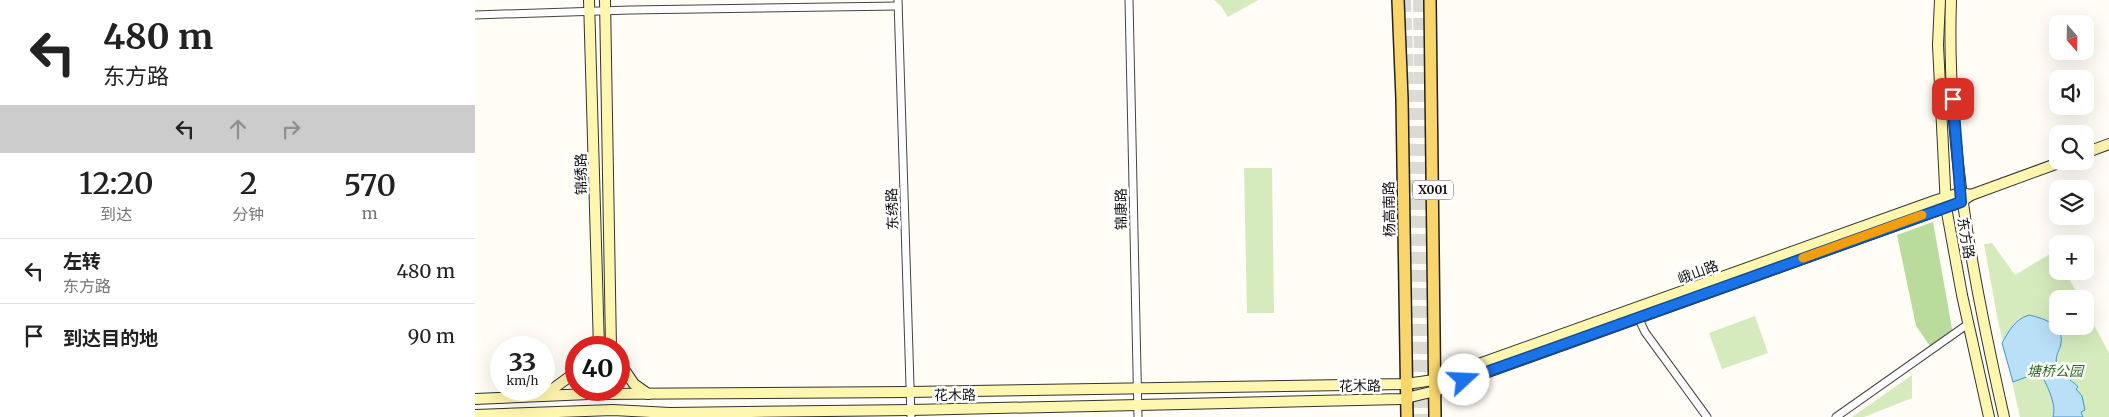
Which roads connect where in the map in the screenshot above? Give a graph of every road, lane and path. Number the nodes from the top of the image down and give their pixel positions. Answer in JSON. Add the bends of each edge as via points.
{"nodes":[{"id":1,"x":589,"y":0,"type":"edge"},
{"id":2,"x":605,"y":0,"type":"edge"},
{"id":3,"x":1129,"y":0,"type":"edge"},
{"id":4,"x":1430,"y":0,"type":"edge"},
{"id":5,"x":1940,"y":0,"type":"edge"},
{"id":6,"x":1951,"y":0,"type":"edge"},
{"id":7,"x":1401,"y":1,"type":"edge"},
{"id":8,"x":898,"y":3,"type":"edge"},
{"id":9,"x":605,"y":11,"type":"junction"},
{"id":10,"x":590,"y":12,"type":"junction"},
{"id":11,"x":475,"y":15,"type":"edge"},
{"id":12,"x":2109,"y":144,"type":"edge"},
{"id":13,"x":2094,"y":150,"type":"edge"},
{"id":14,"x":2049,"y":166,"type":"edge"},
{"id":15,"x":1964,"y":197,"type":"junction"},
{"id":16,"x":1945,"y":202,"type":"junction"},
{"id":17,"x":1636,"y":314,"type":"junction"},
{"id":18,"x":1968,"y":324,"type":"junction"},
{"id":19,"x":599,"y":336,"type":"edge"},
{"id":20,"x":611,"y":336,"type":"edge"},
{"id":21,"x":630,"y":377,"type":"edge"},
{"id":22,"x":1407,"y":384,"type":"junction"},
{"id":23,"x":1434,"y":386,"type":"junction"},
{"id":24,"x":1137,"y":389,"type":"junction"},
{"id":25,"x":909,"y":392,"type":"junction"},
{"id":26,"x":630,"y":393,"type":"edge"},
{"id":27,"x":649,"y":394,"type":"junction"},
{"id":28,"x":490,"y":398,"type":"edge"},
{"id":29,"x":1407,"y":398,"type":"junction"},
{"id":30,"x":475,"y":399,"type":"edge"},
{"id":31,"x":599,"y":401,"type":"edge"},
{"id":32,"x":1137,"y":405,"type":"junction"},
{"id":33,"x":613,"y":413,"type":"edge"},
{"id":34,"x":599,"y":414,"type":"edge"},
{"id":35,"x":911,"y":414,"type":"edge"},
{"id":36,"x":475,"y":415,"type":"edge"},
{"id":37,"x":549,"y":415,"type":"edge"},
{"id":38,"x":666,"y":415,"type":"edge"},
{"id":39,"x":1138,"y":417,"type":"edge"},
{"id":40,"x":1407,"y":417,"type":"edge"},
{"id":41,"x":1435,"y":417,"type":"edge"},
{"id":42,"x":1707,"y":417,"type":"edge"},
{"id":43,"x":1836,"y":417,"type":"edge"},
{"id":44,"x":1989,"y":417,"type":"edge"},
{"id":45,"x":2003,"y":417,"type":"edge"}],
"edges":[{"from":1,"to":10,"type":"main road","name":"锦绣路"},
{"from":2,"to":9,"type":"main road","name":"锦绣路"},
{"from":3,"to":24,"type":"street","name":"锦康路"},
{"from":4,"to":23,"type":"main road","number":"X001"},
{"from":5,"to":16,"type":"main road","name":"东方路","via":[[1938,44]]},
{"from":6,"to":15,"type":"main road","name":"东方路","via":[[1949,42]]},
{"from":7,"to":22,"type":"main road","name":"杨高南路","number":"X001"},
{"from":8,"to":9,"type":"street"},
{"from":8,"to":25,"type":"street","name":"东绣路"},
{"from":9,"to":10,"type":"street"},
{"from":9,"to":20,"type":"main road","name":"锦绣路"},
{"from":10,"to":11,"type":"street"},
{"from":10,"to":19,"type":"main road","name":"锦绣路"},
{"from":12,"to":13,"type":"main road"},
{"from":14,"to":15,"type":"main road","name":"峨山路"},
{"from":15,"to":16,"type":"main road","name":"峨山路"},
{"from":15,"to":45,"type":"main road","name":"东方路","via":[[1976,292]]},
{"from":16,"to":17,"type":"main road","name":"峨山路"},
{"from":16,"to":18,"type":"main road","name":"东方路"},
{"from":17,"to":23,"type":"main road","name":"峨山路"},
{"from":17,"to":42,"type":"street","via":[[1645,332]]},
{"from":18,"to":43,"type":"street"},
{"from":18,"to":44,"type":"main road","name":"东方路"},
{"from":21,"to":27,"type":"main road"},
{"from":22,"to":23,"type":"main road","name":"花木路"},
{"from":22,"to":24,"type":"main road","name":"花木路"},
{"from":22,"to":29,"type":"main road","name":"杨高南路","number":"X001"},
{"from":23,"to":29,"type":"main road","name":"花木路"},
{"from":23,"to":41,"type":"main road","number":"X001"},
{"from":24,"to":25,"type":"main road","name":"花木路"},
{"from":24,"to":32,"type":"street","name":"锦康路"},
{"from":25,"to":27,"type":"main road","name":"花木路"},
{"from":25,"to":35,"type":"street","name":"东绣路"},
{"from":26,"to":27,"type":"main road","name":"花木路"},
{"from":28,"to":30,"type":"main road","name":"花木路"},
{"from":29,"to":32,"type":"main road","name":"花木路"},
{"from":29,"to":40,"type":"main road","name":"杨高南路","number":"X001"},
{"from":31,"to":34,"type":"main road"},
{"from":32,"to":35,"type":"main road","name":"花木路"},
{"from":32,"to":39,"type":"street","name":"锦康路"},
{"from":33,"to":34,"type":"main road","name":"花木路"},
{"from":33,"to":38,"type":"main road","name":"花木路"},
{"from":34,"to":37,"type":"main road","name":"花木路"},
{"from":35,"to":38,"type":"main road","name":"花木路"},
{"from":36,"to":37,"type":"main road","name":"花木路"}]}
